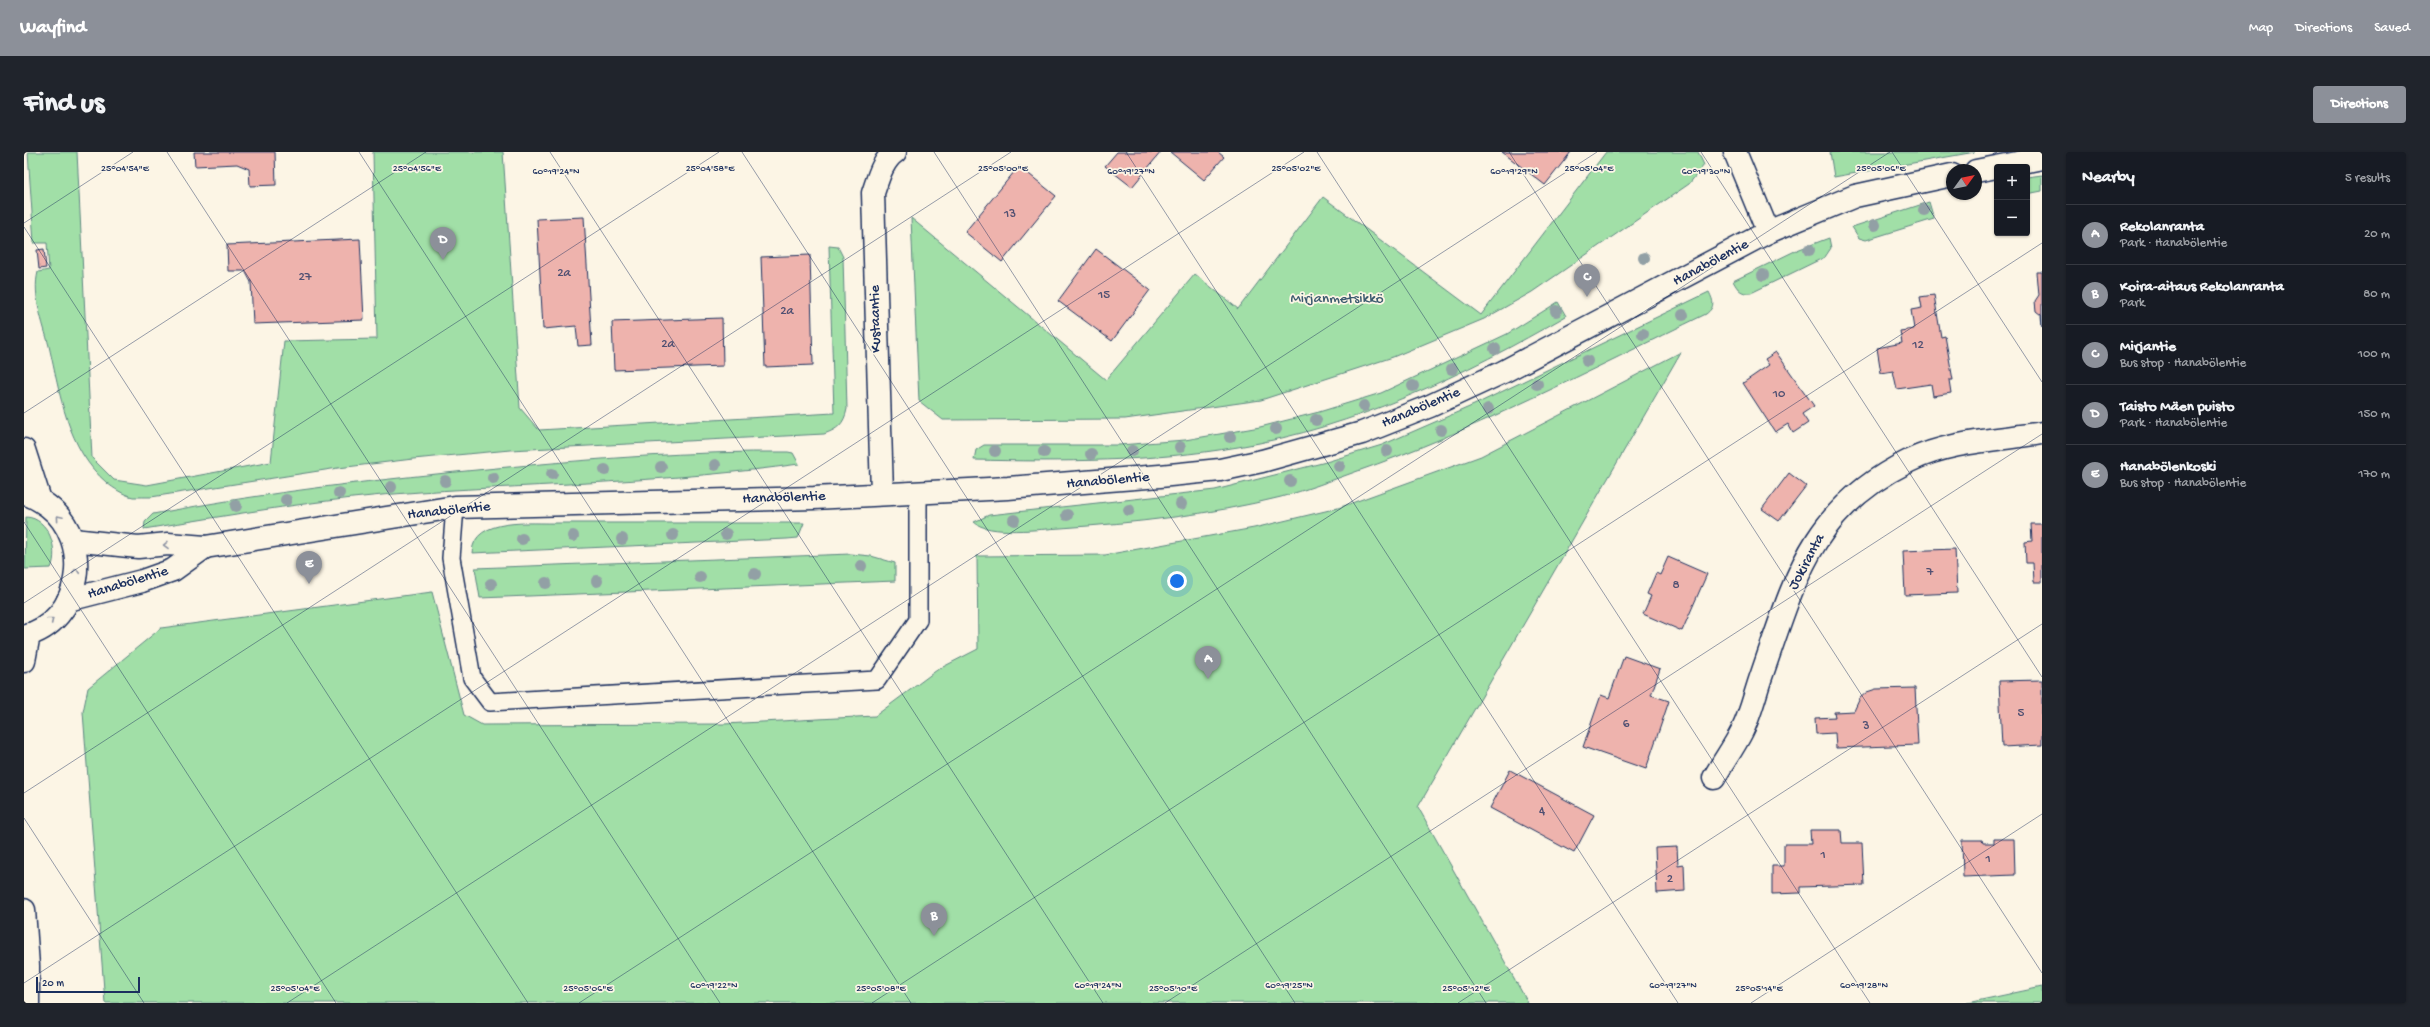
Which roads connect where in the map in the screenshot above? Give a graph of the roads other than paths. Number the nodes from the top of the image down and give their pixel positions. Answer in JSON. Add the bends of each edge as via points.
{"nodes":[{"id":1,"x":895,"y":152,"type":"edge"},
{"id":2,"x":1735,"y":152,"type":"edge"},
{"id":3,"x":2042,"y":158,"type":"edge"},
{"id":4,"x":1982,"y":170,"type":"edge"},
{"id":5,"x":1946,"y":176,"type":"edge"},
{"id":6,"x":1768,"y":232,"type":"junction"},
{"id":7,"x":2042,"y":433,"type":"edge"},
{"id":8,"x":24,"y":450,"type":"edge"},
{"id":9,"x":882,"y":493,"type":"junction"},
{"id":10,"x":918,"y":493,"type":"junction"},
{"id":11,"x":32,"y":497,"type":"edge"},
{"id":12,"x":455,"y":507,"type":"junction"},
{"id":13,"x":73,"y":540,"type":"junction"},
{"id":14,"x":205,"y":548,"type":"junction"},
{"id":15,"x":68,"y":600,"type":"junction"},
{"id":16,"x":26,"y":635,"type":"edge"},
{"id":17,"x":24,"y":661,"type":"edge"},
{"id":18,"x":1714,"y":778,"type":"dead end"},
{"id":19,"x":24,"y":910,"type":"edge"},
{"id":20,"x":28,"y":1003,"type":"edge"}],
"edges":[{"from":1,"to":9,"type":"street","name":"Kustaantie","via":[[889,156],[873,193]]},
{"from":2,"to":6,"type":"street"},
{"from":3,"to":4,"type":"street"},
{"from":5,"to":6,"type":"street","name":"Hanabölentie","via":[[1855,196]]},
{"from":6,"to":10,"type":"street","name":"Hanabölentie","via":[[1503,372],[1396,419],[1307,450],[1220,470],[1089,482]]},
{"from":7,"to":18,"type":"street","name":"Jokiranta","via":[[1948,448],[1910,460],[1870,484],[1840,509],[1814,541],[1793,584],[1742,730]]},
{"from":8,"to":11,"type":"street"},
{"from":9,"to":10,"type":"street","name":"Hanabölentie"},
{"from":9,"to":12,"type":"street","name":"Hanabölentie","via":[[814,498]]},
{"from":10,"to":12,"type":"lane","via":[[918,620],[877,680],[490,702],[472,678],[451,558]]},
{"from":13,"to":11,"type":"street","one_way":true,"via":[[65,524],[53,510]]},
{"from":12,"to":14,"type":"street","name":"Hanabölentie"},
{"from":14,"to":13,"type":"street","name":"Hanabölentie","one_way":true,"via":[[168,544],[138,547]]},
{"from":15,"to":13,"type":"street","one_way":true,"via":[[75,584],[77,567]]},
{"from":14,"to":15,"type":"street","name":"Hanabölentie","via":[[173,570],[142,581]]},
{"from":16,"to":15,"type":"street","one_way":true,"via":[[41,629],[57,616]]},
{"from":16,"to":17,"type":"street"},
{"from":19,"to":20,"type":"street"}]}
